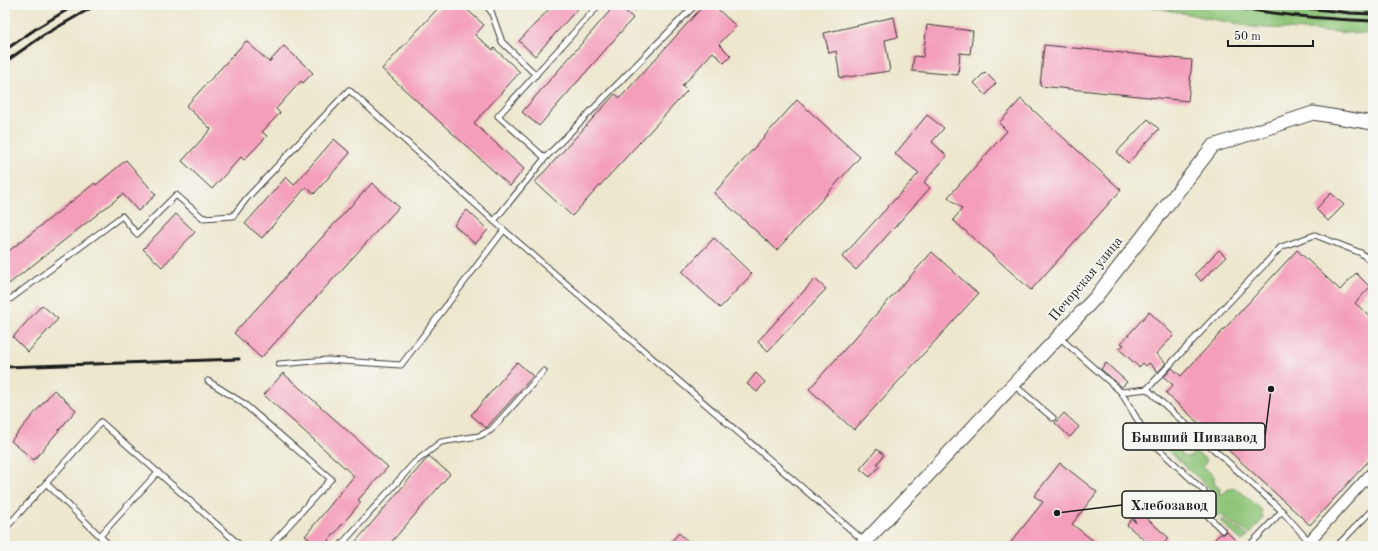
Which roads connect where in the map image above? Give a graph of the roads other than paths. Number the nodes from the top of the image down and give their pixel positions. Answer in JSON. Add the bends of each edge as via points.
{"nodes":[{"id":1,"x":485,"y":5,"type":"edge"},
{"id":2,"x":599,"y":5,"type":"edge"},
{"id":3,"x":630,"y":5,"type":"edge"},
{"id":4,"x":646,"y":5,"type":"edge"},
{"id":5,"x":695,"y":5,"type":"edge"},
{"id":6,"x":536,"y":74,"type":"junction"},
{"id":7,"x":1373,"y":123,"type":"edge"},
{"id":8,"x":545,"y":158,"type":"junction"},
{"id":9,"x":494,"y":221,"type":"junction"},
{"id":10,"x":504,"y":230,"type":"junction"},
{"id":11,"x":1373,"y":264,"type":"edge"},
{"id":12,"x":5,"y":303,"type":"edge"},
{"id":13,"x":1059,"y":337,"type":"junction"},
{"id":14,"x":279,"y":364,"type":"dead end"},
{"id":15,"x":544,"y":372,"type":"dead end"},
{"id":16,"x":208,"y":381,"type":"dead end"},
{"id":17,"x":1014,"y":384,"type":"junction"},
{"id":18,"x":1147,"y":389,"type":"junction"},
{"id":19,"x":1121,"y":392,"type":"junction"},
{"id":20,"x":1053,"y":418,"type":"dead end"},
{"id":21,"x":1373,"y":471,"type":"edge"},
{"id":22,"x":158,"y":472,"type":"junction"},
{"id":23,"x":46,"y":483,"type":"junction"},
{"id":24,"x":1373,"y":509,"type":"edge"},
{"id":25,"x":1282,"y":511,"type":"junction"},
{"id":26,"x":5,"y":529,"type":"edge"},
{"id":27,"x":1222,"y":530,"type":"dead end"},
{"id":28,"x":100,"y":536,"type":"junction"},
{"id":29,"x":863,"y":544,"type":"edge"},
{"id":30,"x":1309,"y":545,"type":"edge"},
{"id":31,"x":110,"y":546,"type":"edge"},
{"id":32,"x":241,"y":546,"type":"edge"},
{"id":33,"x":270,"y":546,"type":"edge"},
{"id":34,"x":340,"y":546,"type":"edge"},
{"id":35,"x":1248,"y":546,"type":"edge"},
{"id":36,"x":1337,"y":546,"type":"edge"}],
"edges":[{"from":1,"to":6,"type":"lane","via":[[491,11],[502,42]]},
{"from":2,"to":6,"type":"lane"},
{"from":3,"to":4,"type":"lane"},
{"from":5,"to":8,"type":"lane"},
{"from":6,"to":8,"type":"lane","via":[[498,116]]},
{"from":7,"to":13,"type":"street","name":"Печорская улица","via":[[1313,112],[1213,146],[1095,298]]},
{"from":8,"to":9,"type":"lane"},
{"from":9,"to":10,"type":"lane"},
{"from":9,"to":12,"type":"lane","via":[[349,90],[233,216],[203,218],[176,195],[137,234],[122,216]]},
{"from":10,"to":14,"type":"lane","via":[[401,364],[327,360]]},
{"from":10,"to":29,"type":"lane"},
{"from":11,"to":18,"type":"lane","via":[[1361,253],[1315,235],[1280,247]]},
{"from":13,"to":17,"type":"street","name":"Печорская улица"},
{"from":13,"to":19,"type":"lane"},
{"from":15,"to":34,"type":"lane","via":[[491,430],[479,436],[441,442],[414,463]]},
{"from":16,"to":33,"type":"lane","via":[[243,403],[331,479]]},
{"from":17,"to":20,"type":"lane"},
{"from":17,"to":29,"type":"street","name":"Печорская улица"},
{"from":18,"to":19,"type":"lane"},
{"from":18,"to":25,"type":"lane"},
{"from":19,"to":27,"type":"lane","via":[[1150,441],[1204,492],[1207,515]]},
{"from":21,"to":30,"type":"street"},
{"from":22,"to":23,"type":"lane","via":[[101,422]]},
{"from":22,"to":28,"type":"lane"},
{"from":22,"to":32,"type":"lane"},
{"from":23,"to":26,"type":"lane"},
{"from":23,"to":28,"type":"lane"},
{"from":24,"to":36,"type":"lane"},
{"from":25,"to":30,"type":"lane"},
{"from":25,"to":35,"type":"lane"},
{"from":28,"to":31,"type":"lane"}]}
